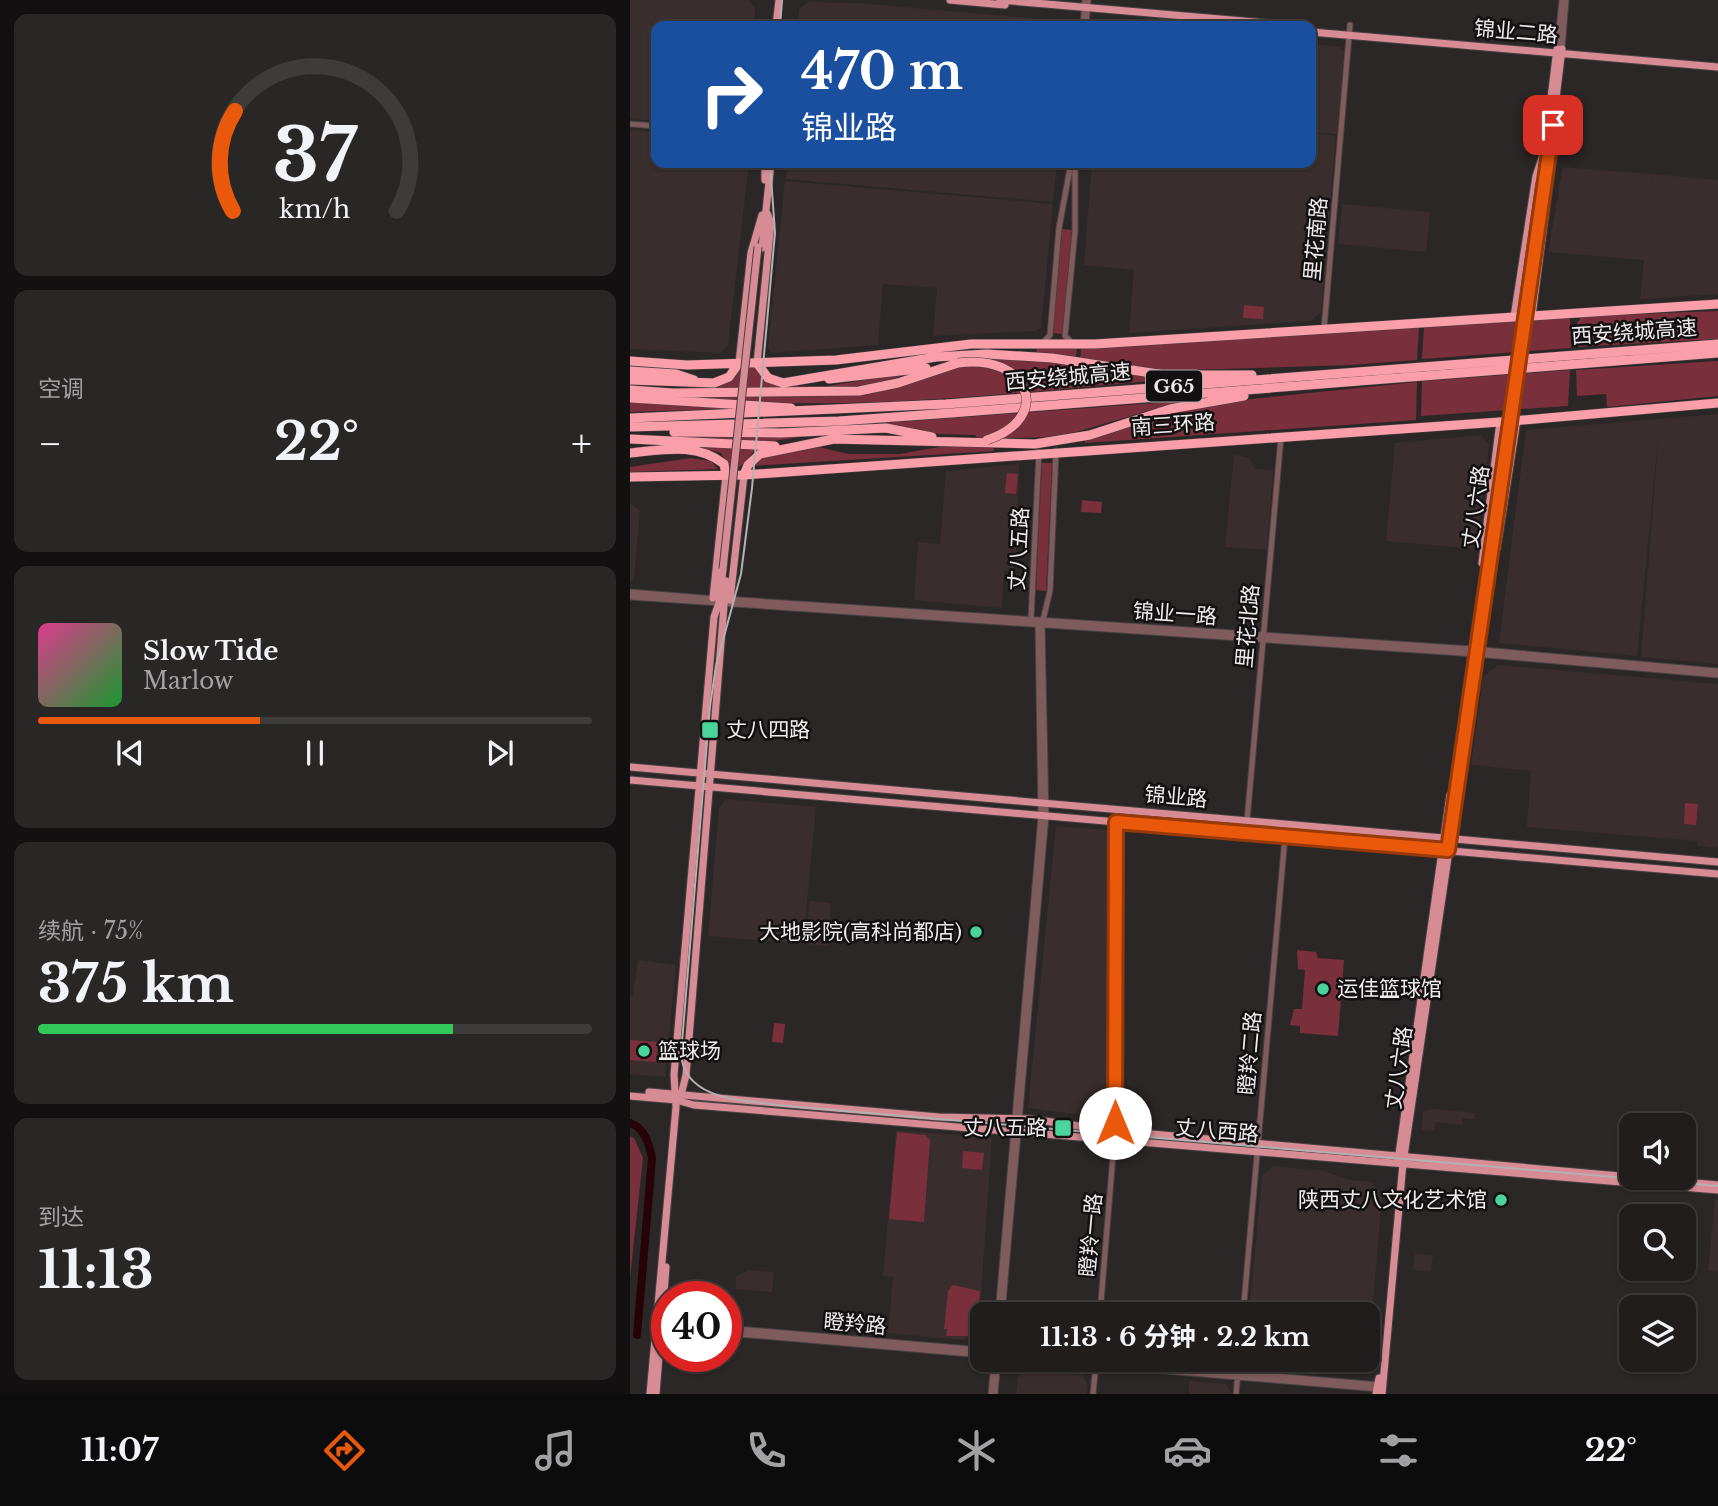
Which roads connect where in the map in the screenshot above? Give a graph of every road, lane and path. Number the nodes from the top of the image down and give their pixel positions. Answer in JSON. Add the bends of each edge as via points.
{"nodes":[{"id":1,"x":781,"y":0,"type":"edge"},
{"id":2,"x":950,"y":0,"type":"edge"},
{"id":3,"x":1000,"y":0,"type":"edge"},
{"id":4,"x":1564,"y":0,"type":"edge"},
{"id":5,"x":1086,"y":6,"type":"edge"},
{"id":6,"x":779,"y":21,"type":"edge"},
{"id":7,"x":1209,"y":21,"type":"edge"},
{"id":8,"x":1247,"y":21,"type":"edge"},
{"id":9,"x":1316,"y":29,"type":"edge"},
{"id":10,"x":1350,"y":30,"type":"junction"},
{"id":11,"x":1559,"y":51,"type":"junction"},
{"id":12,"x":1718,"y":65,"type":"edge"},
{"id":13,"x":630,"y":124,"type":"edge"},
{"id":14,"x":651,"y":126,"type":"edge"},
{"id":15,"x":1547,"y":152,"type":"junction"},
{"id":16,"x":765,"y":168,"type":"edge"},
{"id":17,"x":770,"y":168,"type":"edge"},
{"id":18,"x":1072,"y":168,"type":"edge"},
{"id":19,"x":1073,"y":168,"type":"edge"},
{"id":20,"x":764,"y":214,"type":"junction"},
{"id":21,"x":1718,"y":305,"type":"edge"},
{"id":22,"x":1532,"y":316,"type":"junction"},
{"id":23,"x":1514,"y":317,"type":"junction"},
{"id":24,"x":1324,"y":329,"type":"junction"},
{"id":25,"x":1041,"y":344,"type":"junction"},
{"id":26,"x":1073,"y":344,"type":"junction"},
{"id":27,"x":1718,"y":344,"type":"edge"},
{"id":28,"x":1718,"y":353,"type":"edge"},
{"id":29,"x":630,"y":361,"type":"edge"},
{"id":30,"x":955,"y":361,"type":"junction"},
{"id":31,"x":738,"y":363,"type":"junction"},
{"id":32,"x":757,"y":363,"type":"junction"},
{"id":33,"x":630,"y":370,"type":"edge"},
{"id":34,"x":1289,"y":375,"type":"junction"},
{"id":35,"x":630,"y":380,"type":"edge"},
{"id":36,"x":705,"y":383,"type":"junction"},
{"id":37,"x":1290,"y":387,"type":"junction"},
{"id":38,"x":630,"y":390,"type":"edge"},
{"id":39,"x":630,"y":398,"type":"edge"},
{"id":40,"x":1718,"y":402,"type":"edge"},
{"id":41,"x":856,"y":410,"type":"junction"},
{"id":42,"x":630,"y":418,"type":"edge"},
{"id":43,"x":1517,"y":420,"type":"junction"},
{"id":44,"x":1500,"y":422,"type":"junction"},
{"id":45,"x":630,"y":429,"type":"edge"},
{"id":46,"x":1282,"y":435,"type":"junction"},
{"id":47,"x":630,"y":439,"type":"edge"},
{"id":48,"x":834,"y":439,"type":"junction"},
{"id":49,"x":982,"y":442,"type":"junction"},
{"id":50,"x":1056,"y":451,"type":"junction"},
{"id":51,"x":1039,"y":452,"type":"junction"},
{"id":52,"x":630,"y":453,"type":"edge"},
{"id":53,"x":726,"y":475,"type":"junction"},
{"id":54,"x":744,"y":475,"type":"junction"},
{"id":55,"x":630,"y":477,"type":"edge"},
{"id":56,"x":1489,"y":559,"type":"junction"},
{"id":57,"x":1481,"y":587,"type":"junction"},
{"id":58,"x":1033,"y":592,"type":"junction"},
{"id":59,"x":1049,"y":592,"type":"junction"},
{"id":60,"x":630,"y":594,"type":"edge"},
{"id":61,"x":1487,"y":596,"type":"junction"},
{"id":62,"x":722,"y":600,"type":"junction"},
{"id":63,"x":1031,"y":619,"type":"junction"},
{"id":64,"x":1041,"y":623,"type":"junction"},
{"id":65,"x":1263,"y":638,"type":"junction"},
{"id":66,"x":1475,"y":652,"type":"junction"},
{"id":67,"x":1718,"y":673,"type":"edge"},
{"id":68,"x":630,"y":767,"type":"edge"},
{"id":69,"x":700,"y":773,"type":"junction"},
{"id":70,"x":711,"y":774,"type":"junction"},
{"id":71,"x":630,"y":780,"type":"edge"},
{"id":72,"x":699,"y":786,"type":"junction"},
{"id":73,"x":710,"y":787,"type":"junction"},
{"id":74,"x":1043,"y":803,"type":"junction"},
{"id":75,"x":1044,"y":816,"type":"junction"},
{"id":76,"x":1247,"y":821,"type":"junction"},
{"id":77,"x":1116,"y":822,"type":"junction"},
{"id":78,"x":1285,"y":837,"type":"junction"},
{"id":79,"x":1446,"y":838,"type":"junction"},
{"id":80,"x":1446,"y":850,"type":"junction"},
{"id":81,"x":1718,"y":862,"type":"edge"},
{"id":82,"x":1718,"y":874,"type":"edge"},
{"id":83,"x":630,"y":1093,"type":"edge"},
{"id":84,"x":679,"y":1097,"type":"junction"},
{"id":85,"x":1017,"y":1119,"type":"junction"},
{"id":86,"x":1016,"y":1131,"type":"junction"},
{"id":87,"x":1115,"y":1135,"type":"junction"},
{"id":88,"x":1258,"y":1148,"type":"junction"},
{"id":89,"x":1401,"y":1160,"type":"junction"},
{"id":90,"x":1619,"y":1176,"type":"edge"},
{"id":91,"x":1696,"y":1185,"type":"edge"},
{"id":92,"x":1718,"y":1188,"type":"edge"},
{"id":93,"x":665,"y":1281,"type":"edge"},
{"id":94,"x":1001,"y":1302,"type":"edge"},
{"id":95,"x":1101,"y":1302,"type":"edge"},
{"id":96,"x":1244,"y":1302,"type":"edge"},
{"id":97,"x":742,"y":1332,"type":"edge"},
{"id":98,"x":970,"y":1352,"type":"edge"},
{"id":99,"x":654,"y":1372,"type":"edge"},
{"id":100,"x":658,"y":1372,"type":"edge"},
{"id":101,"x":995,"y":1372,"type":"edge"},
{"id":102,"x":1094,"y":1372,"type":"edge"},
{"id":103,"x":1207,"y":1372,"type":"edge"},
{"id":104,"x":1238,"y":1372,"type":"edge"},
{"id":105,"x":1238,"y":1375,"type":"junction"},
{"id":106,"x":1380,"y":1389,"type":"edge"},
{"id":107,"x":650,"y":1394,"type":"edge"},
{"id":108,"x":656,"y":1394,"type":"edge"},
{"id":109,"x":993,"y":1394,"type":"edge"},
{"id":110,"x":1093,"y":1394,"type":"edge"},
{"id":111,"x":1236,"y":1394,"type":"edge"}],
"edges":[{"from":1,"to":6,"type":"main road"},
{"from":2,"to":5,"type":"main road"},
{"from":3,"to":5,"type":"main road"},
{"from":4,"to":11,"type":"street","name":"丈八六路"},
{"from":5,"to":7,"type":"main road"},
{"from":5,"to":8,"type":"main road"},
{"from":9,"to":10,"type":"main road","name":"锦业二路"},
{"from":10,"to":11,"type":"main road","name":"锦业二路"},
{"from":10,"to":24,"type":"street","name":"里花南路"},
{"from":11,"to":12,"type":"main road","name":"锦业二路"},
{"from":11,"to":15,"type":"main road","name":"丈八六路"},
{"from":13,"to":14,"type":"street"},
{"from":15,"to":22,"type":"main road","via":[[1552,163]]},
{"from":15,"to":23,"type":"main road","via":[[1536,176]]},
{"from":15,"to":56,"type":"main road","name":"丈八六路","bridge":true},
{"from":16,"to":20,"type":"main road"},
{"from":17,"to":20,"type":"main road"},
{"from":18,"to":25,"type":"street","via":[[1059,228],[1050,335]]},
{"from":19,"to":26,"type":"street","via":[[1074,231],[1065,336]]},
{"from":20,"to":31,"type":"main road","via":[[751,253]]},
{"from":20,"to":32,"type":"main road","via":[[771,223]]},
{"from":20,"to":62,"type":"main road","bridge":true},
{"from":21,"to":22,"type":"highway"},
{"from":22,"to":23,"type":"highway"},
{"from":23,"to":24,"type":"highway"},
{"from":24,"to":26,"type":"highway"},
{"from":25,"to":26,"type":"highway"},
{"from":25,"to":32,"type":"highway","via":[[971,344],[836,360]]},
{"from":27,"to":34,"type":"highway","name":"西安绕城高速","number":"G65"},
{"from":28,"to":37,"type":"highway","name":"西安绕城高速","number":"G65"},
{"from":29,"to":31,"type":"highway"},
{"from":30,"to":32,"type":"highway","via":[[851,379],[775,382]]},
{"from":30,"to":34,"type":"highway","via":[[1006,354],[1164,375]]},
{"from":30,"to":38,"type":"highway","via":[[898,383],[859,391]]},
{"from":30,"to":49,"type":"highway","bridge":true,"via":[[1004,366],[1022,385],[1024,409],[1017,424]]},
{"from":31,"to":32,"type":"highway"},
{"from":31,"to":36,"type":"highway","via":[[729,377]]},
{"from":33,"to":36,"type":"highway","via":[[676,374]]},
{"from":34,"to":41,"type":"highway","name":"西安绕城高速","number":"G65"},
{"from":35,"to":36,"type":"highway"},
{"from":37,"to":45,"type":"highway","name":"西安绕城高速","number":"G65","via":[[852,420]]},
{"from":37,"to":49,"type":"highway","via":[[1170,409],[1090,435],[1035,444]]},
{"from":39,"to":41,"type":"highway"},
{"from":40,"to":43,"type":"highway","name":"南三环路"},
{"from":41,"to":42,"type":"highway","name":"西安绕城高速","number":"G65"},
{"from":43,"to":44,"type":"highway","name":"南三环路"},
{"from":43,"to":61,"type":"main road"},
{"from":44,"to":46,"type":"highway","name":"南三环路"},
{"from":44,"to":57,"type":"main road"},
{"from":45,"to":49,"type":"highway","via":[[715,434],[886,428]]},
{"from":46,"to":50,"type":"highway","name":"南三环路"},
{"from":46,"to":65,"type":"street","name":"里花北路"},
{"from":47,"to":48,"type":"highway","via":[[751,447]]},
{"from":48,"to":49,"type":"highway"},
{"from":48,"to":54,"type":"highway","via":[[770,450],[754,459]]},
{"from":50,"to":51,"type":"highway","name":"南三环路"},
{"from":50,"to":59,"type":"street","name":"丈八五路"},
{"from":51,"to":54,"type":"highway","name":"南三环路"},
{"from":51,"to":58,"type":"street","name":"丈八五路"},
{"from":52,"to":53,"type":"highway","via":[[702,452],[724,464]]},
{"from":53,"to":54,"type":"highway","name":"南三环路"},
{"from":53,"to":55,"type":"highway","name":"南三环路"},
{"from":53,"to":62,"type":"main road"},
{"from":54,"to":62,"type":"main road"},
{"from":56,"to":57,"type":"main road","name":"丈八六路"},
{"from":56,"to":61,"type":"main road","name":"丈八六路"},
{"from":57,"to":66,"type":"main road","name":"丈八六路"},
{"from":58,"to":59,"type":"street"},
{"from":58,"to":63,"type":"street","name":"丈八五路"},
{"from":59,"to":64,"type":"street","name":"丈八五路"},
{"from":60,"to":62,"type":"street","name":"锦业一路"},
{"from":61,"to":66,"type":"main road","name":"丈八六路"},
{"from":62,"to":63,"type":"street","name":"锦业一路"},
{"from":62,"to":64,"type":"street","name":"锦业一路"},
{"from":62,"to":69,"type":"main road","via":[[714,617]]},
{"from":62,"to":70,"type":"main road"},
{"from":63,"to":64,"type":"street","name":"丈八五路"},
{"from":64,"to":65,"type":"street","name":"锦业一路"},
{"from":64,"to":74,"type":"street","name":"丈八五路"},
{"from":65,"to":66,"type":"street","name":"锦业一路"},
{"from":65,"to":76,"type":"street","name":"里花北路"},
{"from":66,"to":67,"type":"street","name":"锦业一路"},
{"from":66,"to":79,"type":"main road","name":"丈八六路"},
{"from":68,"to":69,"type":"main road","name":"锦业路"},
{"from":69,"to":70,"type":"main road","name":"锦业路"},
{"from":69,"to":72,"type":"main road"},
{"from":70,"to":73,"type":"main road"},
{"from":70,"to":74,"type":"main road","name":"锦业路"},
{"from":71,"to":72,"type":"main road","name":"锦业路"},
{"from":72,"to":73,"type":"main road","name":"锦业路"},
{"from":72,"to":84,"type":"main road","via":[[674,1075]]},
{"from":73,"to":75,"type":"main road","name":"锦业路"},
{"from":73,"to":84,"type":"main road","via":[[686,1075]]},
{"from":74,"to":75,"type":"street","name":"丈八五路"},
{"from":74,"to":76,"type":"main road","name":"锦业路"},
{"from":75,"to":77,"type":"main road","name":"锦业路"},
{"from":75,"to":85,"type":"street","name":"丈八五路"},
{"from":76,"to":79,"type":"main road","name":"锦业路"},
{"from":77,"to":78,"type":"main road","name":"锦业路"},
{"from":77,"to":87,"type":"street","name":"瞪羚一路"},
{"from":78,"to":80,"type":"main road","name":"锦业路"},
{"from":78,"to":88,"type":"street","name":"瞪羚二路"},
{"from":79,"to":80,"type":"main road","name":"丈八六路"},
{"from":79,"to":81,"type":"main road","name":"锦业路"},
{"from":80,"to":82,"type":"main road","name":"锦业路"},
{"from":80,"to":89,"type":"main road","name":"丈八六路"},
{"from":83,"to":84,"type":"main road","name":"丈八西路"},
{"from":84,"to":85,"type":"main road","name":"丈八西路"},
{"from":84,"to":86,"type":"main road","name":"丈八西路","via":[[694,1105]]},
{"from":84,"to":93,"type":"main road"},
{"from":85,"to":86,"type":"street","name":"丈八五路"},
{"from":85,"to":87,"type":"main road","name":"丈八西路"},
{"from":86,"to":87,"type":"main road","name":"丈八西路"},
{"from":86,"to":94,"type":"street","name":"丈八五路"},
{"from":87,"to":88,"type":"main road","name":"丈八西路"},
{"from":87,"to":95,"type":"street","name":"瞪羚一路"},
{"from":88,"to":89,"type":"main road","name":"丈八西路"},
{"from":88,"to":96,"type":"street","name":"瞪羚二路"},
{"from":89,"to":90,"type":"main road","name":"丈八西路"},
{"from":89,"to":92,"type":"main road","name":"丈八西路"},
{"from":89,"to":106,"type":"main road","name":"丈八六路"},
{"from":91,"to":92,"type":"main road","name":"丈八西路"},
{"from":97,"to":98,"type":"street","name":"瞪羚路"},
{"from":99,"to":107,"type":"main road"},
{"from":100,"to":108,"type":"main road"},
{"from":101,"to":109,"type":"street"},
{"from":102,"to":110,"type":"street"},
{"from":103,"to":105,"type":"street"},
{"from":104,"to":105,"type":"street"},
{"from":105,"to":106,"type":"street"},
{"from":105,"to":111,"type":"street"}]}
